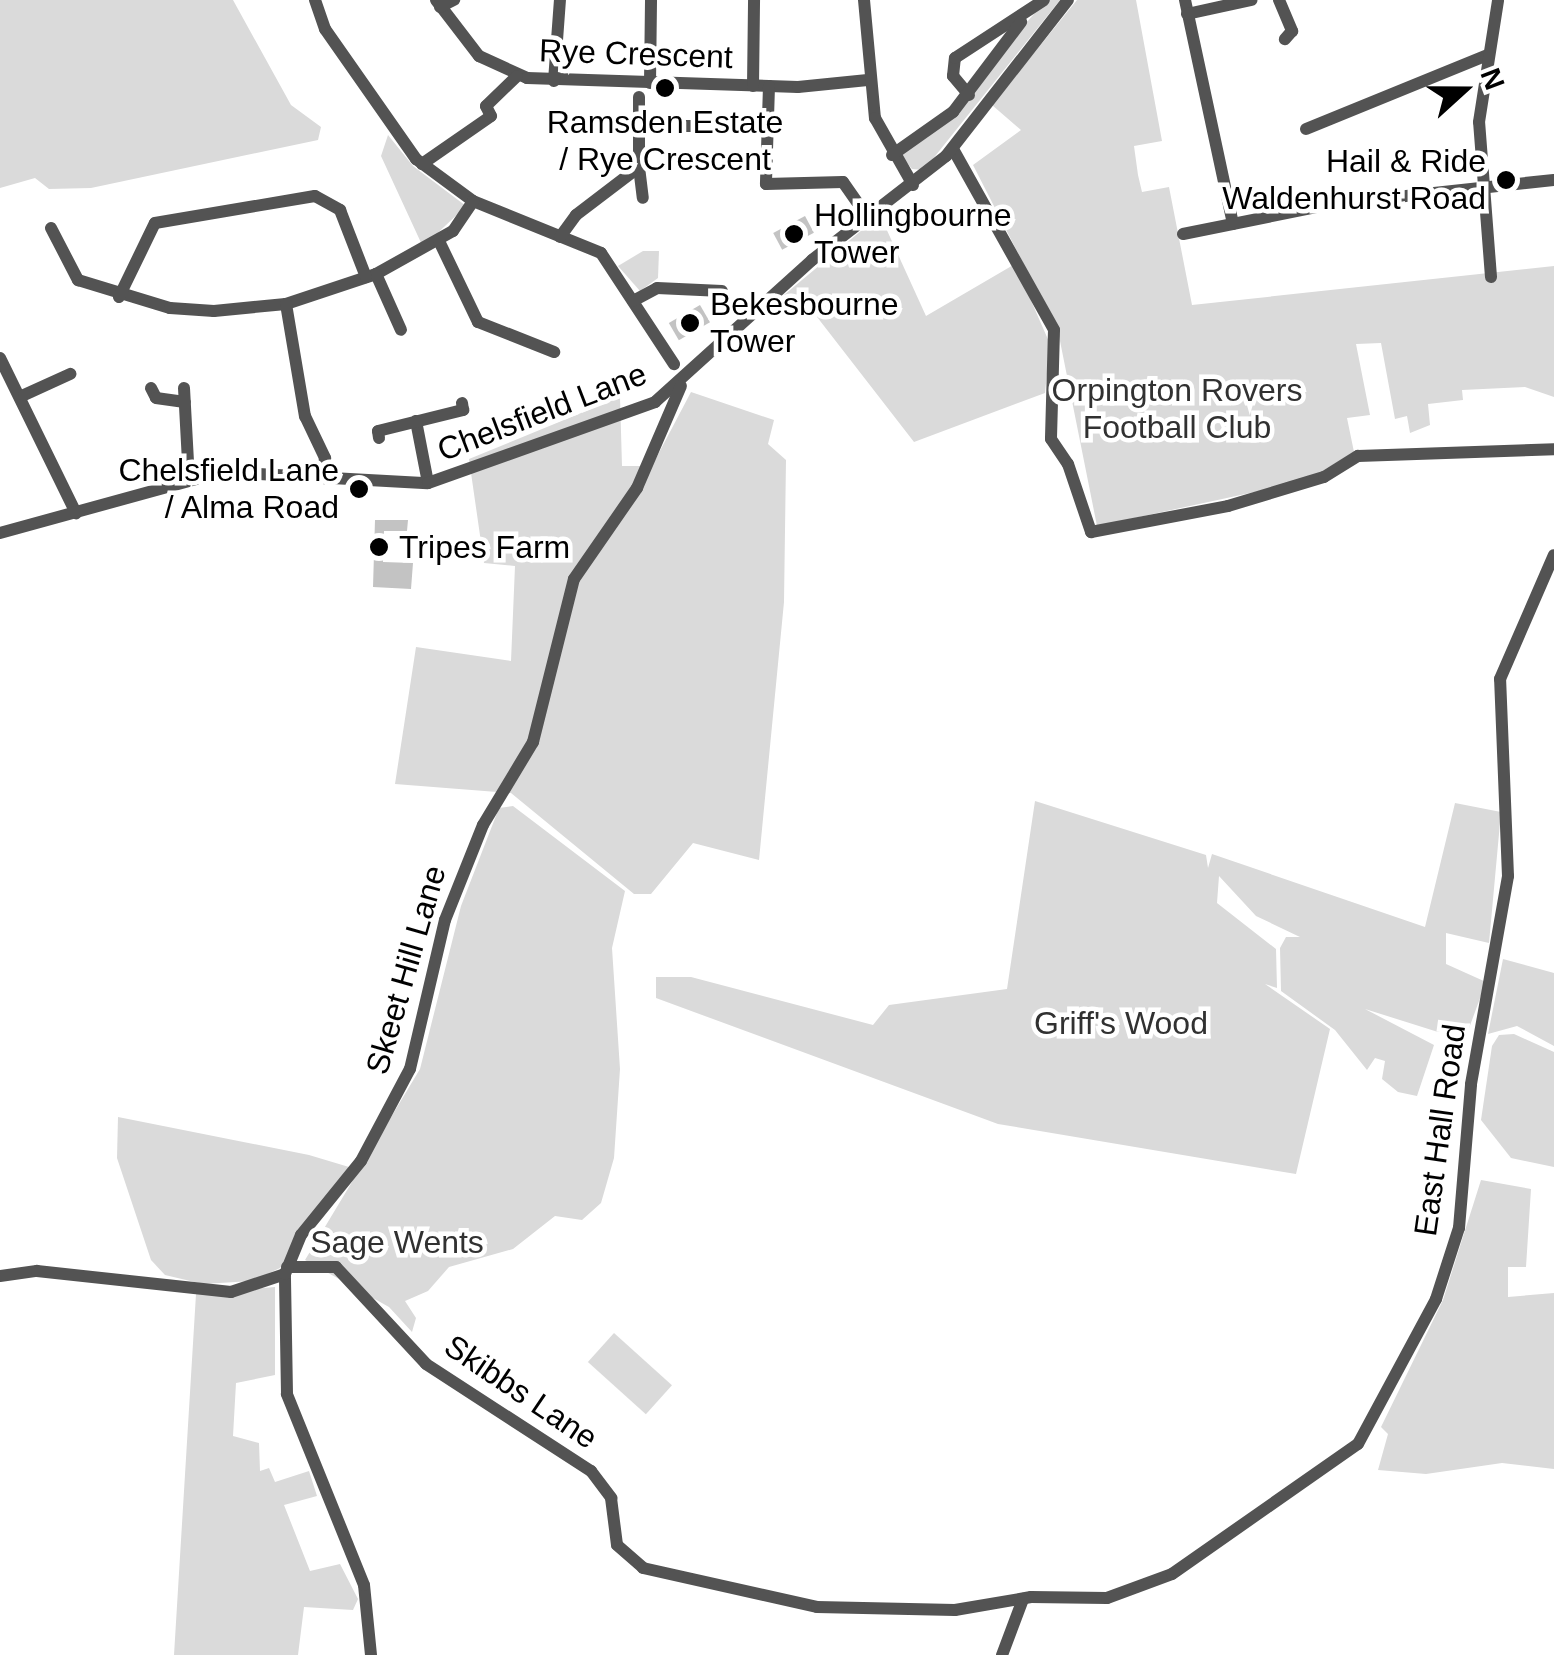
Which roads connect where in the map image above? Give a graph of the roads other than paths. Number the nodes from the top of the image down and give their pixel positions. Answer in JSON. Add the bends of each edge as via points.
{"nodes":[{"id":1,"x":315,"y":0,"type":"edge"},
{"id":2,"x":454,"y":0,"type":"edge"},
{"id":3,"x":560,"y":0,"type":"edge"},
{"id":4,"x":651,"y":0,"type":"edge"},
{"id":5,"x":754,"y":0,"type":"edge"},
{"id":6,"x":864,"y":0,"type":"edge"},
{"id":7,"x":1044,"y":0,"type":"edge"},
{"id":8,"x":1068,"y":0,"type":"edge"},
{"id":9,"x":1250,"y":0,"type":"edge"},
{"id":10,"x":1279,"y":0,"type":"edge"},
{"id":11,"x":1498,"y":0,"type":"edge"},
{"id":12,"x":438,"y":4,"type":"edge"},
{"id":13,"x":1186,"y":7,"type":"edge"},
{"id":14,"x":1021,"y":22,"type":"junction"},
{"id":15,"x":1292,"y":34,"type":"dead end"},
{"id":16,"x":1486,"y":55,"type":"junction"},
{"id":17,"x":517,"y":76,"type":"junction"},
{"id":18,"x":868,"y":80,"type":"junction"},
{"id":19,"x":554,"y":81,"type":"junction"},
{"id":20,"x":650,"y":84,"type":"junction"},
{"id":21,"x":753,"y":86,"type":"junction"},
{"id":22,"x":769,"y":86,"type":"junction"},
{"id":23,"x":970,"y":95,"type":"junction"},
{"id":24,"x":639,"y":97,"type":"dead end"},
{"id":25,"x":684,"y":126,"type":"dead end"},
{"id":26,"x":768,"y":126,"type":"junction"},
{"id":27,"x":1306,"y":129,"type":"dead end"},
{"id":28,"x":952,"y":149,"type":"junction"},
{"id":29,"x":892,"y":155,"type":"junction"},
{"id":30,"x":422,"y":164,"type":"junction"},
{"id":31,"x":639,"y":167,"type":"junction"},
{"id":32,"x":1554,"y":180,"type":"edge"},
{"id":33,"x":913,"y":185,"type":"junction"},
{"id":34,"x":1482,"y":190,"type":"junction"},
{"id":35,"x":643,"y":198,"type":"dead end"},
{"id":36,"x":473,"y":201,"type":"junction"},
{"id":37,"x":859,"y":205,"type":"dead end"},
{"id":38,"x":1233,"y":224,"type":"junction"},
{"id":39,"x":51,"y":228,"type":"dead end"},
{"id":40,"x":1184,"y":234,"type":"dead end"},
{"id":41,"x":560,"y":236,"type":"junction"},
{"id":42,"x":439,"y":241,"type":"junction"},
{"id":43,"x":371,"y":275,"type":"junction"},
{"id":44,"x":1492,"y":277,"type":"dead end"},
{"id":45,"x":722,"y":291,"type":"dead end"},
{"id":46,"x":119,"y":296,"type":"junction"},
{"id":47,"x":633,"y":301,"type":"junction"},
{"id":48,"x":286,"y":304,"type":"junction"},
{"id":49,"x":401,"y":330,"type":"dead end"},
{"id":50,"x":554,"y":352,"type":"dead end"},
{"id":51,"x":0,"y":358,"type":"edge"},
{"id":52,"x":674,"y":364,"type":"dead end"},
{"id":53,"x":70,"y":374,"type":"dead end"},
{"id":54,"x":681,"y":386,"type":"junction"},
{"id":55,"x":151,"y":388,"type":"dead end"},
{"id":56,"x":24,"y":395,"type":"junction"},
{"id":57,"x":655,"y":402,"type":"junction"},
{"id":58,"x":462,"y":403,"type":"dead end"},
{"id":59,"x":671,"y":420,"type":"junction"},
{"id":60,"x":416,"y":421,"type":"junction"},
{"id":61,"x":379,"y":438,"type":"dead end"},
{"id":62,"x":1554,"y":449,"type":"edge"},
{"id":63,"x":322,"y":478,"type":"junction"},
{"id":64,"x":189,"y":479,"type":"junction"},
{"id":65,"x":428,"y":483,"type":"junction"},
{"id":66,"x":76,"y":514,"type":"junction"},
{"id":67,"x":0,"y":533,"type":"edge"},
{"id":68,"x":1554,"y":555,"type":"edge"},
{"id":69,"x":286,"y":1270,"type":"junction"},
{"id":70,"x":0,"y":1276,"type":"edge"},
{"id":71,"x":1023,"y":1599,"type":"junction"},
{"id":72,"x":996,"y":1607,"type":"junction"},
{"id":73,"x":1012,"y":1616,"type":"junction"},
{"id":74,"x":371,"y":1655,"type":"edge"},
{"id":75,"x":1002,"y":1655,"type":"edge"}],
"edges":[{"from":1,"to":30,"type":"street","via":[[325,29]]},
{"from":2,"to":12,"type":"street"},
{"from":3,"to":19,"type":"street"},
{"from":4,"to":20,"type":"street"},
{"from":5,"to":21,"type":"street"},
{"from":6,"to":18,"type":"street"},
{"from":7,"to":14,"type":"street"},
{"from":8,"to":28,"type":"street","name":"Chelsfield Lane"},
{"from":9,"to":13,"type":"street"},
{"from":10,"to":15,"type":"street"},
{"from":11,"to":16,"type":"street"},
{"from":12,"to":17,"type":"street","name":"Rye Crescent","via":[[479,56]]},
{"from":13,"to":38,"type":"street"},
{"from":14,"to":23,"type":"street"},
{"from":14,"to":23,"type":"street","via":[[1008,21],[956,58],[952,76]]},
{"from":16,"to":27,"type":"street"},
{"from":16,"to":34,"type":"street"},
{"from":17,"to":19,"type":"street","name":"Rye Crescent"},
{"from":17,"to":30,"type":"street","via":[[486,106],[491,116]]},
{"from":18,"to":22,"type":"street","name":"Rye Crescent"},
{"from":18,"to":29,"type":"street"},
{"from":19,"to":20,"type":"street","name":"Rye Crescent"},
{"from":20,"to":21,"type":"street","name":"Rye Crescent"},
{"from":21,"to":22,"type":"street","name":"Rye Crescent"},
{"from":22,"to":26,"type":"street"},
{"from":23,"to":29,"type":"street"},
{"from":24,"to":31,"type":"street"},
{"from":25,"to":26,"type":"street"},
{"from":26,"to":37,"type":"street","via":[[766,184],[843,182]]},
{"from":28,"to":33,"type":"street","name":"Chelsfield Lane"},
{"from":28,"to":62,"type":"street","via":[[1054,330],[1046,417],[1091,532],[1228,506],[1324,477],[1358,456]]},
{"from":29,"to":33,"type":"street"},
{"from":30,"to":36,"type":"street"},
{"from":31,"to":35,"type":"street"},
{"from":31,"to":41,"type":"street","via":[[576,214]]},
{"from":32,"to":34,"type":"street"},
{"from":33,"to":54,"type":"street","name":"Chelsfield Lane","via":[[812,260]]},
{"from":34,"to":38,"type":"street","via":[[1332,204]]},
{"from":34,"to":44,"type":"street"},
{"from":36,"to":41,"type":"street"},
{"from":36,"to":42,"type":"street"},
{"from":38,"to":40,"type":"street"},
{"from":39,"to":46,"type":"street","via":[[78,280]]},
{"from":41,"to":47,"type":"street","via":[[602,253]]},
{"from":42,"to":43,"type":"street"},
{"from":42,"to":50,"type":"street","via":[[478,322]]},
{"from":43,"to":46,"type":"street","via":[[340,210],[315,196],[154,223]]},
{"from":43,"to":48,"type":"street"},
{"from":43,"to":49,"type":"street"},
{"from":45,"to":47,"type":"street","via":[[657,288]]},
{"from":46,"to":48,"type":"street","via":[[214,311]]},
{"from":47,"to":52,"type":"street"},
{"from":48,"to":63,"type":"street","via":[[305,416],[325,458]]},
{"from":51,"to":56,"type":"street"},
{"from":53,"to":56,"type":"street"},
{"from":54,"to":57,"type":"street","name":"Chelsfield Lane"},
{"from":54,"to":59,"type":"street","name":"Skeet Hill Lane"},
{"from":55,"to":64,"type":"street","via":[[156,398],[185,395]]},
{"from":56,"to":66,"type":"street"},
{"from":57,"to":59,"type":"street"},
{"from":57,"to":65,"type":"street","name":"Chelsfield Lane"},
{"from":58,"to":60,"type":"street","via":[[463,410]]},
{"from":59,"to":69,"type":"street","name":"Skeet Hill Lane","via":[[637,488],[574,579],[533,742],[483,825],[444,920],[406,1078],[361,1161],[300,1235]]},
{"from":60,"to":61,"type":"street","via":[[378,431]]},
{"from":60,"to":65,"type":"street"},
{"from":63,"to":64,"type":"street","name":"Chelsfield Lane","via":[[222,472]]},
{"from":63,"to":65,"type":"street","name":"Chelsfield Lane"},
{"from":64,"to":66,"type":"street","name":"Chelsfield Lane"},
{"from":66,"to":67,"type":"street","name":"Chelsfield Lane"},
{"from":68,"to":71,"type":"street","name":"East Hall Road","via":[[1500,679],[1508,876],[1471,1084],[1460,1228],[1436,1299],[1372,1428],[1257,1520],[1138,1592]]},
{"from":69,"to":70,"type":"street","name":"Skibbs Lane","via":[[217,1292],[37,1271]]},
{"from":69,"to":72,"type":"street","name":"Skibbs Lane","via":[[336,1267],[426,1364],[591,1471],[611,1498],[616,1545],[643,1568],[817,1607]]},
{"from":69,"to":74,"type":"street","name":"Skeet Hill Lane","via":[[284,1382],[305,1453],[364,1585]]},
{"from":71,"to":72,"type":"street","name":"Skibbs Lane"},
{"from":71,"to":73,"type":"street"},
{"from":72,"to":73,"type":"street","name":"Skibbs Lane"},
{"from":73,"to":75,"type":"street"}]}
